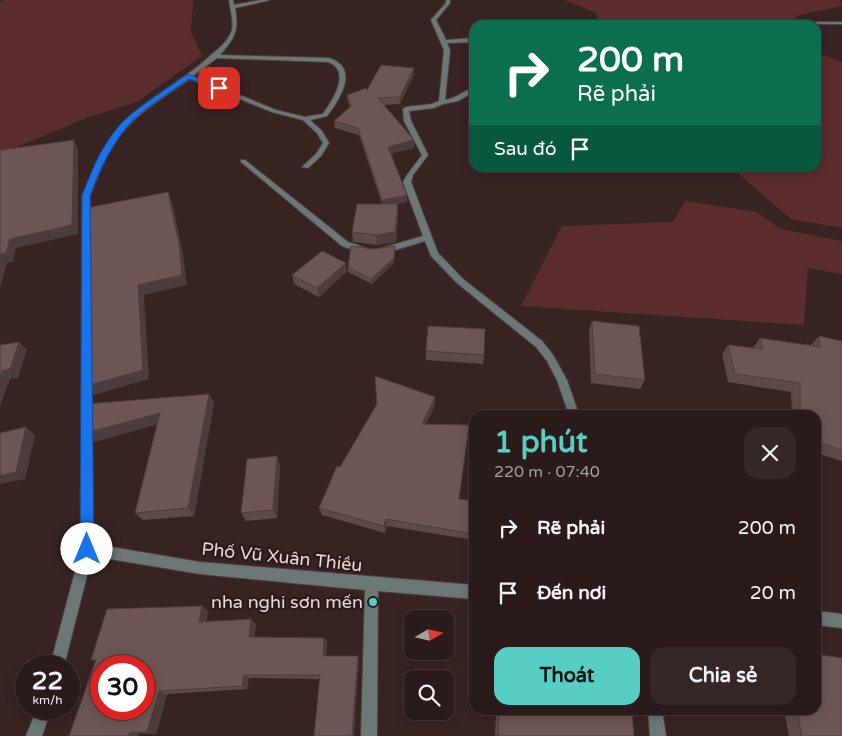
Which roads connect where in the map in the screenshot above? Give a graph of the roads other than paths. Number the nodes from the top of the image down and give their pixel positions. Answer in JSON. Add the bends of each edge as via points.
{"nodes":[{"id":1,"x":268,"y":0,"type":"edge"},
{"id":2,"x":448,"y":0,"type":"edge"},
{"id":3,"x":232,"y":3,"type":"edge"},
{"id":4,"x":821,"y":23,"type":"edge"},
{"id":5,"x":842,"y":23,"type":"edge"},
{"id":6,"x":469,"y":40,"type":"edge"},
{"id":7,"x":445,"y":42,"type":"junction"},
{"id":8,"x":213,"y":56,"type":"junction"},
{"id":9,"x":188,"y":76,"type":"junction"},
{"id":10,"x":469,"y":90,"type":"edge"},
{"id":11,"x":442,"y":102,"type":"junction"},
{"id":12,"x":305,"y":119,"type":"junction"},
{"id":13,"x":243,"y":161,"type":"dead end"},
{"id":14,"x":306,"y":167,"type":"dead end"},
{"id":15,"x":427,"y":238,"type":"junction"},
{"id":16,"x":572,"y":410,"type":"edge"},
{"id":17,"x":87,"y":549,"type":"junction"},
{"id":18,"x":372,"y":584,"type":"junction"},
{"id":19,"x":469,"y":592,"type":"edge"},
{"id":20,"x":821,"y":619,"type":"edge"},
{"id":21,"x":842,"y":621,"type":"edge"},
{"id":22,"x":59,"y":655,"type":"edge"},
{"id":23,"x":656,"y":715,"type":"edge"},
{"id":24,"x":40,"y":720,"type":"edge"},
{"id":25,"x":34,"y":736,"type":"edge"},
{"id":26,"x":369,"y":736,"type":"edge"},
{"id":27,"x":658,"y":736,"type":"edge"}],
"edges":[{"from":1,"to":3,"type":"street"},
{"from":2,"to":7,"type":"street","via":[[433,20]]},
{"from":3,"to":8,"type":"street","via":[[234,30]]},
{"from":4,"to":5,"type":"street"},
{"from":6,"to":7,"type":"street"},
{"from":7,"to":11,"type":"street"},
{"from":8,"to":9,"type":"street"},
{"from":8,"to":12,"type":"street","via":[[306,58],[340,64],[344,70],[342,80],[331,108],[325,115]]},
{"from":9,"to":12,"type":"street","via":[[274,111]]},
{"from":9,"to":17,"type":"street","via":[[131,119],[110,144],[86,196]]},
{"from":10,"to":11,"type":"street","via":[[456,100]]},
{"from":11,"to":15,"type":"street","via":[[406,109],[405,112],[425,155],[407,182]]},
{"from":12,"to":14,"type":"street","via":[[320,132],[326,144]]},
{"from":13,"to":15,"type":"street","via":[[354,248],[387,250]]},
{"from":15,"to":16,"type":"street","via":[[434,254],[460,281],[539,344],[562,380]]},
{"from":17,"to":18,"type":"street","name":"Phố Vũ Xuân Thiều","via":[[200,568]]},
{"from":17,"to":22,"type":"street"},
{"from":18,"to":19,"type":"street","name":"Phố Vũ Xuân Thiều"},
{"from":18,"to":26,"type":"street"},
{"from":20,"to":21,"type":"street"},
{"from":23,"to":27,"type":"street"},
{"from":24,"to":25,"type":"street"}]}
